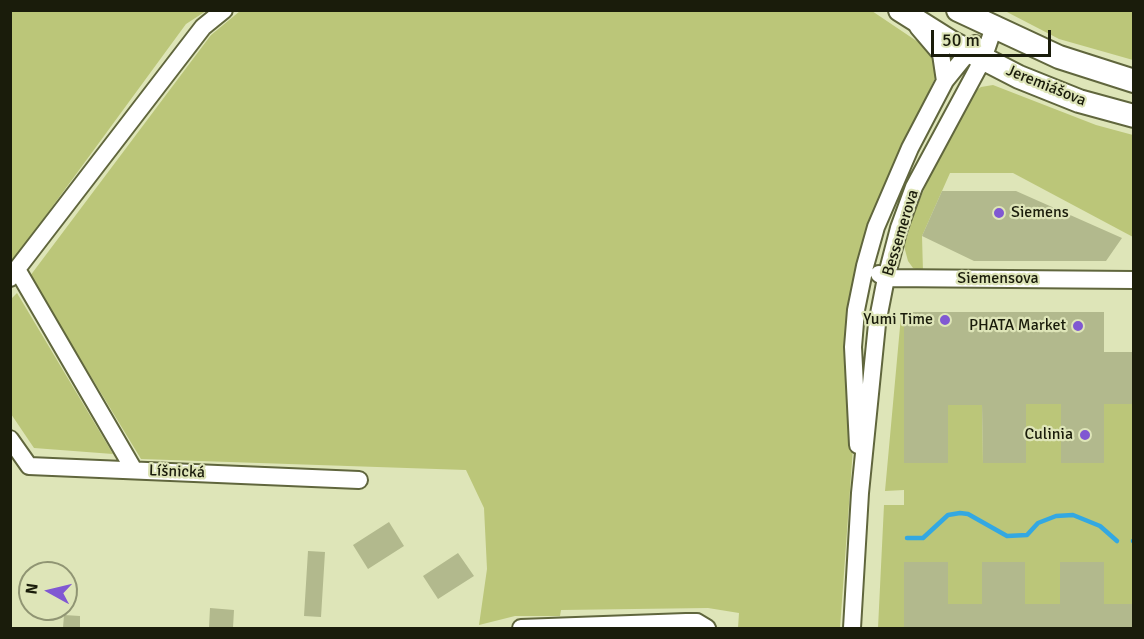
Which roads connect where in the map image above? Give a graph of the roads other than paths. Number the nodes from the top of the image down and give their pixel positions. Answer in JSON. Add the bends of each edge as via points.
{"nodes":[{"id":1,"x":224,"y":10,"type":"edge"},
{"id":2,"x":958,"y":10,"type":"edge"},
{"id":3,"x":905,"y":14,"type":"edge"},
{"id":4,"x":994,"y":27,"type":"junction"},
{"id":5,"x":975,"y":55,"type":"junction"},
{"id":6,"x":945,"y":81,"type":"junction"},
{"id":7,"x":1134,"y":81,"type":"edge"},
{"id":8,"x":1134,"y":116,"type":"edge"},
{"id":9,"x":865,"y":266,"type":"junction"},
{"id":10,"x":14,"y":275,"type":"edge"},
{"id":11,"x":886,"y":278,"type":"junction"},
{"id":12,"x":1134,"y":280,"type":"edge"},
{"id":13,"x":10,"y":439,"type":"edge"},
{"id":14,"x":135,"y":470,"type":"junction"},
{"id":15,"x":359,"y":480,"type":"dead end"},
{"id":16,"x":860,"y":493,"type":"junction"},
{"id":17,"x":570,"y":627,"type":"edge"},
{"id":18,"x":521,"y":628,"type":"edge"},
{"id":19,"x":707,"y":628,"type":"edge"},
{"id":20,"x":852,"y":628,"type":"edge"}],
"edges":[{"from":1,"to":10,"type":"street","via":[[203,27]]},
{"from":2,"to":4,"type":"main road","name":"Jeremiášova"},
{"from":3,"to":5,"type":"main road","name":"Jeremiášova"},
{"from":3,"to":6,"type":"street","via":[[941,54]]},
{"from":4,"to":5,"type":"street","name":"Bessemerova"},
{"from":4,"to":7,"type":"main road","name":"Jeremiášova","via":[[1059,57]]},
{"from":5,"to":6,"type":"street","name":"Bessemerova"},
{"from":5,"to":8,"type":"main road","name":"Jeremiášova","via":[[1049,90]]},
{"from":5,"to":11,"type":"street","name":"Bessemerova","via":[[914,188]]},
{"from":6,"to":9,"type":"street","name":"Bessemerova","via":[[893,184]]},
{"from":9,"to":11,"type":"street","name":"Siemensova"},
{"from":9,"to":16,"type":"street","name":"Bessemerova","via":[[853,347]]},
{"from":10,"to":14,"type":"street"},
{"from":11,"to":12,"type":"street","name":"Siemensova"},
{"from":11,"to":16,"type":"street","name":"Bessemerova","via":[[877,324]]},
{"from":13,"to":14,"type":"street","name":"Líšnická","via":[[29,466]]},
{"from":14,"to":15,"type":"street","name":"Líšnická"},
{"from":16,"to":20,"type":"street","name":"Bessemerova"},
{"from":17,"to":18,"type":"street"},
{"from":17,"to":19,"type":"street","via":[[686,621]]}]}
